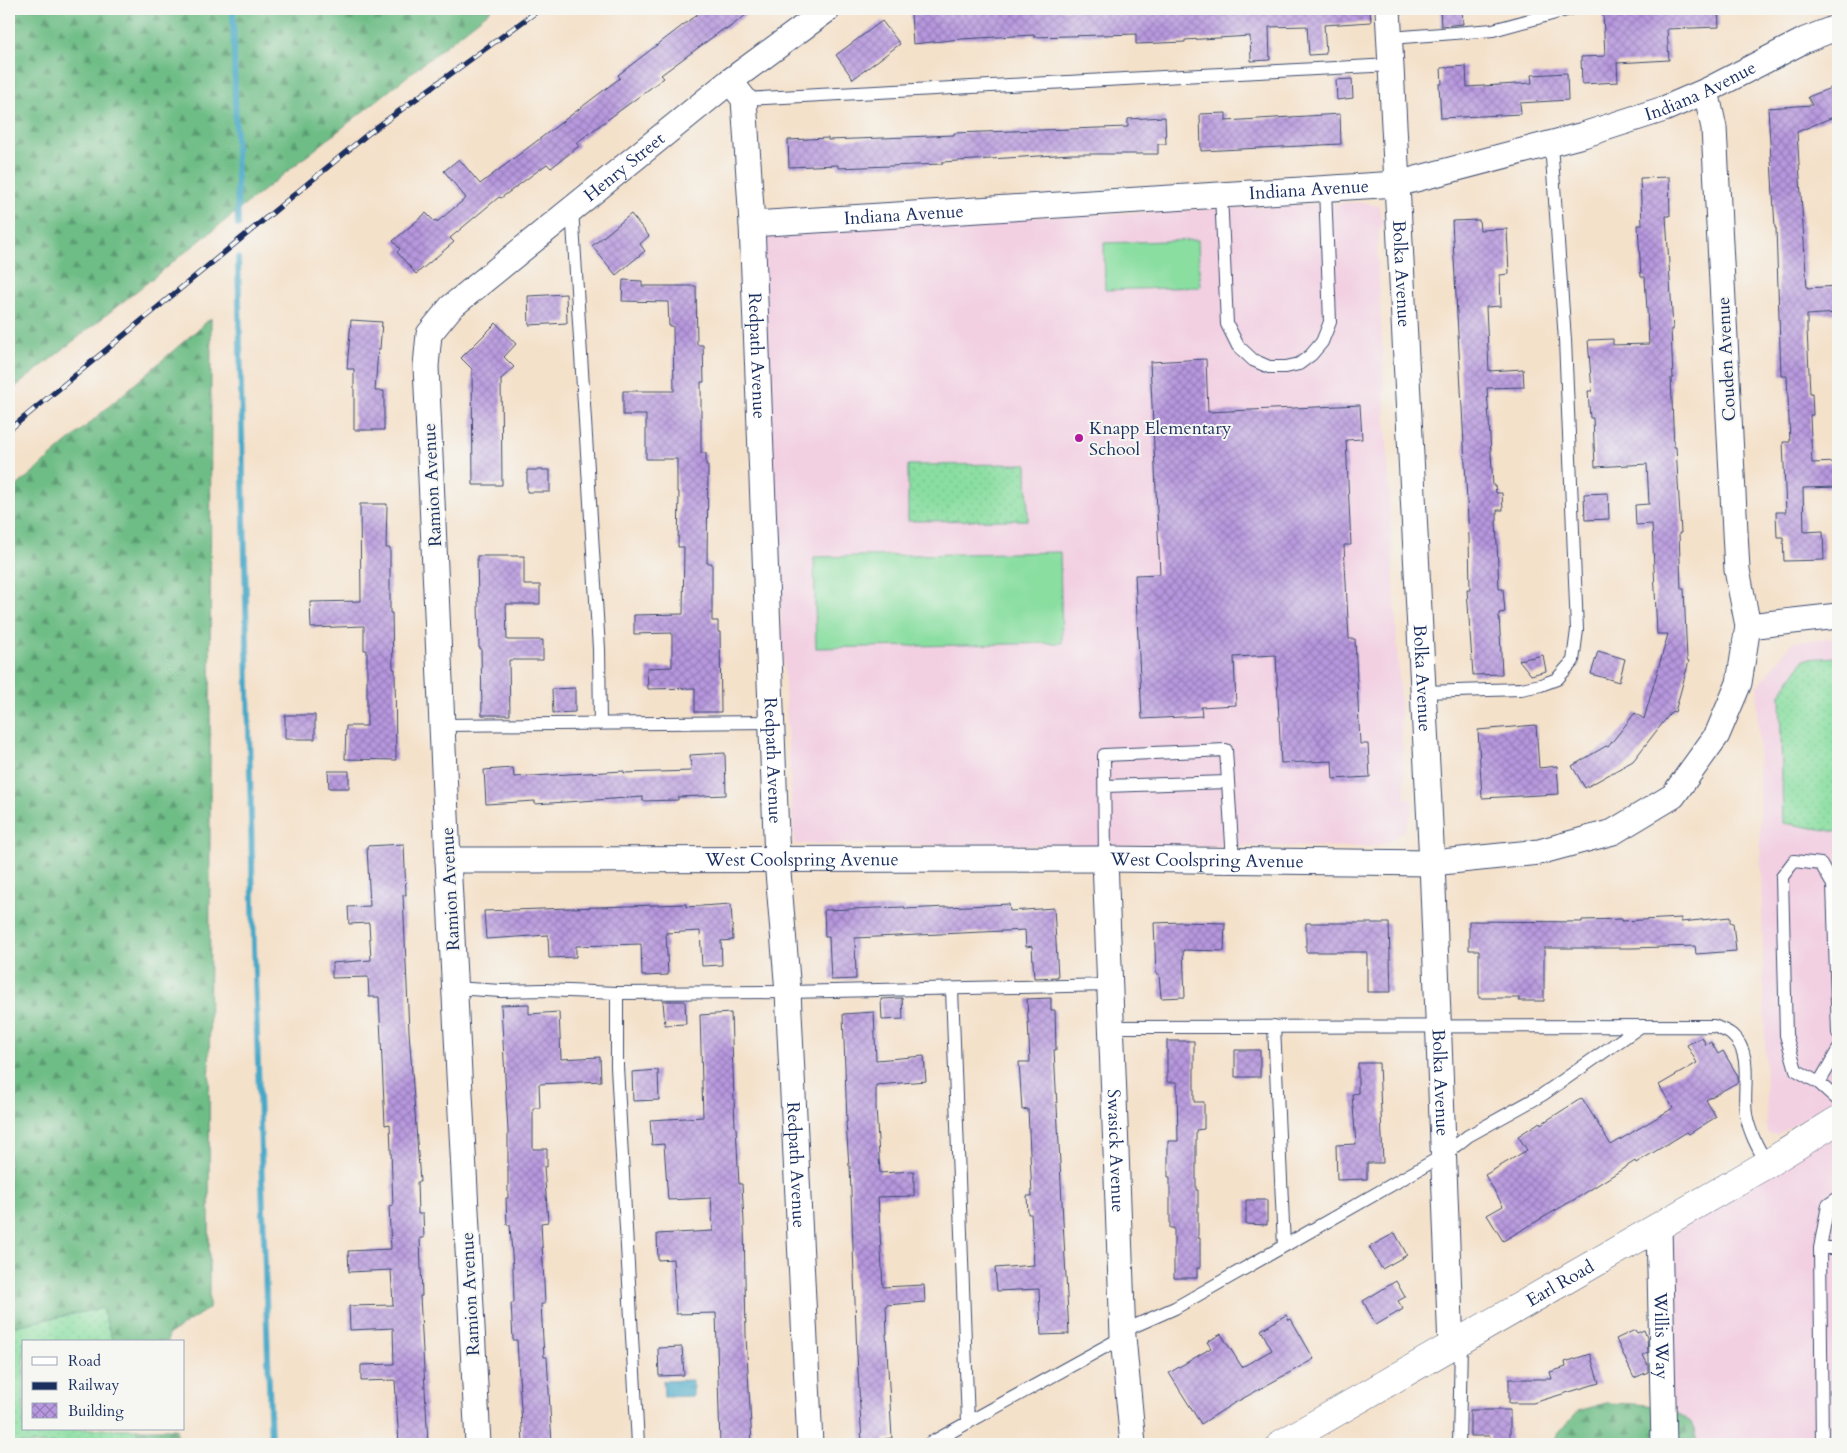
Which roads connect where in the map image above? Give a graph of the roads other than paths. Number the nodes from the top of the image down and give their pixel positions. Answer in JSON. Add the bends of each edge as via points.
{"nodes":[{"id":1,"x":828,"y":9,"type":"edge"},
{"id":2,"x":1388,"y":9,"type":"edge"},
{"id":3,"x":1570,"y":9,"type":"edge"},
{"id":4,"x":1838,"y":27,"type":"edge"},
{"id":5,"x":1390,"y":38,"type":"junction"},
{"id":6,"x":1391,"y":65,"type":"junction"},
{"id":7,"x":737,"y":90,"type":"junction"},
{"id":8,"x":1706,"y":91,"type":"junction"},
{"id":9,"x":1551,"y":144,"type":"junction"},
{"id":10,"x":1397,"y":184,"type":"junction"},
{"id":11,"x":1325,"y":188,"type":"junction"},
{"id":12,"x":1221,"y":194,"type":"junction"},
{"id":13,"x":572,"y":208,"type":"junction"},
{"id":14,"x":752,"y":224,"type":"junction"},
{"id":15,"x":429,"y":334,"type":"joint"},
{"id":16,"x":1838,"y":616,"type":"edge"},
{"id":17,"x":1748,"y":626,"type":"junction"},
{"id":18,"x":1424,"y":692,"type":"junction"},
{"id":19,"x":771,"y":722,"type":"junction"},
{"id":20,"x":600,"y":724,"type":"junction"},
{"id":21,"x":442,"y":725,"type":"junction"},
{"id":22,"x":1228,"y":782,"type":"junction"},
{"id":23,"x":1106,"y":786,"type":"junction"},
{"id":24,"x":1106,"y":859,"type":"junction"},
{"id":25,"x":448,"y":860,"type":"junction"},
{"id":26,"x":777,"y":860,"type":"junction"},
{"id":27,"x":1233,"y":860,"type":"junction"},
{"id":28,"x":1432,"y":863,"type":"junction"},
{"id":29,"x":1837,"y":982,"type":"edge"},
{"id":30,"x":1110,"y":985,"type":"junction"},
{"id":31,"x":454,"y":988,"type":"junction"},
{"id":32,"x":952,"y":989,"type":"junction"},
{"id":33,"x":788,"y":992,"type":"junction"},
{"id":34,"x":617,"y":993,"type":"junction"},
{"id":35,"x":1274,"y":1026,"type":"junction"},
{"id":36,"x":1439,"y":1026,"type":"junction"},
{"id":37,"x":1641,"y":1026,"type":"junction"},
{"id":38,"x":1112,"y":1027,"type":"junction"},
{"id":39,"x":1838,"y":1033,"type":"edge"},
{"id":40,"x":1838,"y":1050,"type":"edge"},
{"id":41,"x":1819,"y":1083,"type":"junction"},
{"id":42,"x":1838,"y":1100,"type":"edge"},
{"id":43,"x":1838,"y":1120,"type":"edge"},
{"id":44,"x":1444,"y":1155,"type":"junction"},
{"id":45,"x":1767,"y":1164,"type":"junction"},
{"id":46,"x":1838,"y":1198,"type":"edge"},
{"id":47,"x":1659,"y":1227,"type":"junction"},
{"id":48,"x":1284,"y":1246,"type":"junction"},
{"id":49,"x":1820,"y":1248,"type":"junction"},
{"id":50,"x":1838,"y":1248,"type":"edge"},
{"id":51,"x":1123,"y":1334,"type":"junction"},
{"id":52,"x":1456,"y":1344,"type":"junction"},
{"id":53,"x":968,"y":1423,"type":"junction"},
{"id":54,"x":478,"y":1444,"type":"edge"},
{"id":55,"x":638,"y":1444,"type":"edge"},
{"id":56,"x":810,"y":1444,"type":"edge"},
{"id":57,"x":929,"y":1444,"type":"edge"},
{"id":58,"x":1133,"y":1444,"type":"edge"},
{"id":59,"x":1281,"y":1444,"type":"edge"},
{"id":60,"x":1459,"y":1444,"type":"edge"},
{"id":61,"x":1664,"y":1444,"type":"edge"},
{"id":62,"x":1822,"y":1444,"type":"edge"}],
"edges":[{"from":1,"to":7,"type":"street","name":"Henry Street"},
{"from":2,"to":5,"type":"street","name":"Bolka Avenue"},
{"from":3,"to":5,"type":"lane","via":[[1493,30]]},
{"from":4,"to":8,"type":"street","name":"Indiana Avenue","via":[[1805,40]]},
{"from":5,"to":6,"type":"street","name":"Bolka Avenue"},
{"from":6,"to":7,"type":"lane"},
{"from":6,"to":10,"type":"street","name":"Bolka Avenue"},
{"from":7,"to":13,"type":"street","name":"Henry Street"},
{"from":7,"to":14,"type":"street","name":"Redpath Avenue"},
{"from":8,"to":9,"type":"street","name":"Indiana Avenue","via":[[1664,110]]},
{"from":8,"to":17,"type":"street","name":"Couden Avenue","via":[[1714,128],[1737,570]]},
{"from":9,"to":10,"type":"street","name":"Indiana Avenue"},
{"from":9,"to":18,"type":"lane","via":[[1572,497],[1577,630],[1573,661],[1557,679],[1541,685],[1521,689]]},
{"from":10,"to":11,"type":"street","name":"Indiana Avenue"},
{"from":10,"to":18,"type":"street","name":"Bolka Avenue"},
{"from":11,"to":12,"type":"street","name":"Indiana Avenue"},
{"from":11,"to":12,"type":"lane","via":[[1330,322],[1322,342],[1311,355],[1299,364],[1286,367],[1268,367],[1253,360],[1238,346],[1228,324]]},
{"from":12,"to":14,"type":"street","name":"Indiana Avenue"},
{"from":13,"to":15,"type":"street","name":"Henry Street","via":[[451,307]]},
{"from":13,"to":20,"type":"lane","via":[[599,649]]},
{"from":14,"to":19,"type":"street","name":"Redpath Avenue"},
{"from":15,"to":21,"type":"street","name":"Ramion Avenue","via":[[426,366]]},
{"from":16,"to":17,"type":"street"},
{"from":17,"to":28,"type":"street","name":"West Coolspring Avenue","via":[[1739,683],[1717,735],[1673,796],[1614,832],[1539,852]]},
{"from":18,"to":28,"type":"street","name":"Bolka Avenue"},
{"from":19,"to":20,"type":"lane"},
{"from":19,"to":26,"type":"street","name":"Redpath Avenue"},
{"from":20,"to":21,"type":"lane"},
{"from":21,"to":25,"type":"street","name":"Ramion Avenue"},
{"from":22,"to":23,"type":"lane"},
{"from":22,"to":23,"type":"lane","via":[[1226,750],[1104,755]]},
{"from":22,"to":27,"type":"lane"},
{"from":23,"to":24,"type":"lane"},
{"from":24,"to":26,"type":"street","name":"West Coolspring Avenue"},
{"from":24,"to":27,"type":"street","name":"West Coolspring Avenue"},
{"from":24,"to":30,"type":"street","name":"Swasick Avenue"},
{"from":25,"to":26,"type":"street","name":"West Coolspring Avenue"},
{"from":25,"to":31,"type":"street","name":"Ramion Avenue"},
{"from":26,"to":33,"type":"street","name":"Redpath Avenue"},
{"from":27,"to":28,"type":"street","name":"West Coolspring Avenue"},
{"from":28,"to":36,"type":"street","name":"Bolka Avenue"},
{"from":29,"to":39,"type":"lane"},
{"from":29,"to":41,"type":"lane","via":[[1833,885],[1821,864],[1794,861],[1782,877],[1786,1035],[1796,1070]]},
{"from":30,"to":32,"type":"lane"},
{"from":30,"to":38,"type":"street","name":"Swasick Avenue"},
{"from":31,"to":34,"type":"lane"},
{"from":31,"to":54,"type":"street","name":"Ramion Avenue"},
{"from":32,"to":33,"type":"lane"},
{"from":32,"to":53,"type":"lane"},
{"from":33,"to":34,"type":"lane"},
{"from":33,"to":56,"type":"street","name":"Redpath Avenue"},
{"from":34,"to":55,"type":"lane","via":[[617,1067]]},
{"from":35,"to":36,"type":"lane"},
{"from":35,"to":38,"type":"lane"},
{"from":35,"to":48,"type":"lane"},
{"from":36,"to":37,"type":"lane"},
{"from":36,"to":44,"type":"street","name":"Bolka Avenue"},
{"from":37,"to":44,"type":"lane","via":[[1542,1095],[1468,1136]]},
{"from":37,"to":45,"type":"lane","via":[[1714,1026],[1732,1035],[1745,1060],[1746,1113],[1751,1135]]},
{"from":38,"to":51,"type":"street","name":"Swasick Avenue"},
{"from":40,"to":41,"type":"lane"},
{"from":41,"to":42,"type":"lane"},
{"from":43,"to":45,"type":"street","name":"Earl Road"},
{"from":44,"to":48,"type":"lane"},
{"from":44,"to":52,"type":"street","name":"Bolka Avenue"},
{"from":45,"to":47,"type":"street","name":"Earl Road"},
{"from":46,"to":49,"type":"lane","via":[[1828,1205]]},
{"from":47,"to":52,"type":"street","name":"Earl Road"},
{"from":47,"to":61,"type":"street","name":"Willis Way"},
{"from":48,"to":51,"type":"lane"},
{"from":49,"to":50,"type":"lane"},
{"from":49,"to":62,"type":"lane"},
{"from":51,"to":53,"type":"lane"},
{"from":51,"to":58,"type":"street","name":"Swasick Avenue"},
{"from":52,"to":59,"type":"street","name":"Earl Road"},
{"from":52,"to":60,"type":"lane"},
{"from":53,"to":57,"type":"lane"}]}
